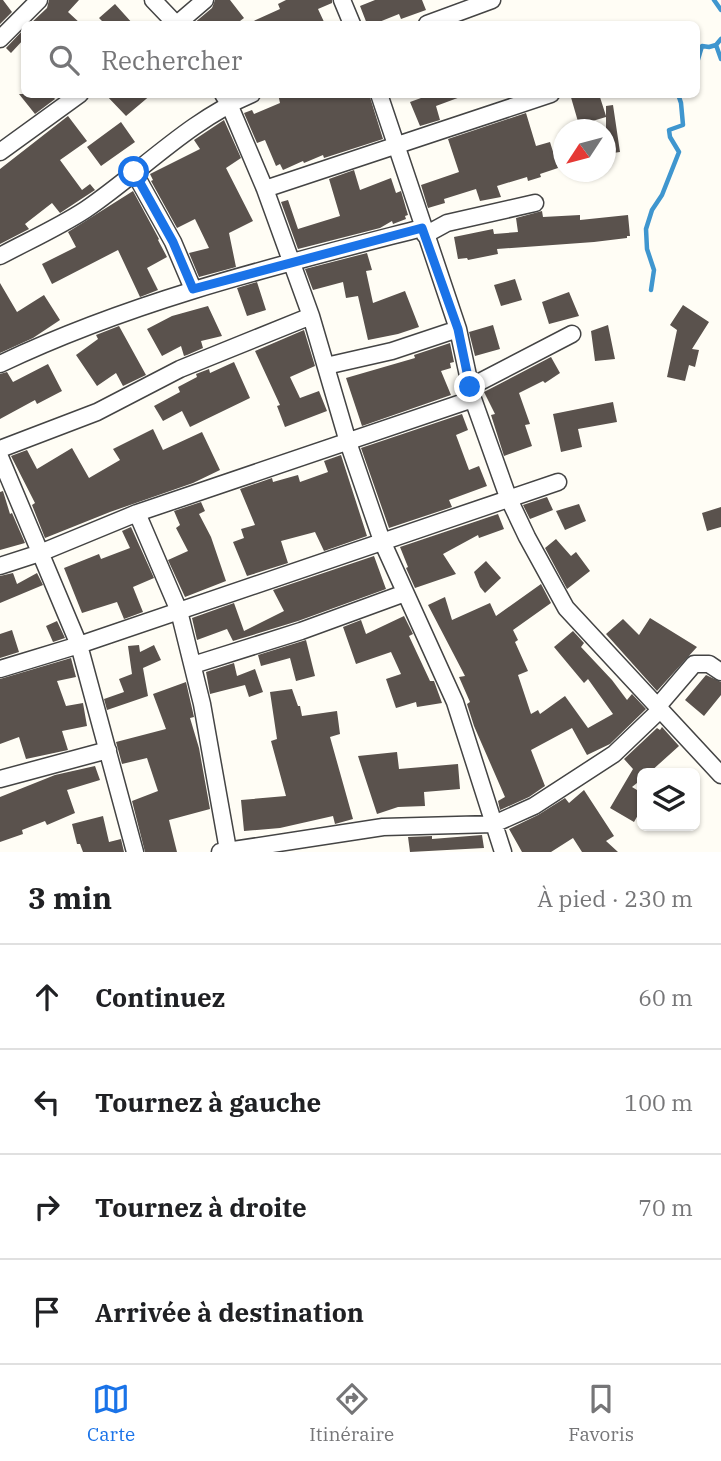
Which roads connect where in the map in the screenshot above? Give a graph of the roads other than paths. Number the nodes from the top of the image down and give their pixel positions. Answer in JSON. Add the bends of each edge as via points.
{"nodes":[{"id":1,"x":39,"y":0,"type":"edge"},
{"id":2,"x":153,"y":0,"type":"edge"},
{"id":3,"x":205,"y":0,"type":"edge"},
{"id":4,"x":342,"y":0,"type":"edge"},
{"id":5,"x":492,"y":0,"type":"edge"},
{"id":6,"x":173,"y":21,"type":"edge"},
{"id":7,"x":180,"y":21,"type":"edge"},
{"id":8,"x":351,"y":21,"type":"edge"},
{"id":9,"x":435,"y":21,"type":"edge"},
{"id":10,"x":0,"y":39,"type":"edge"},
{"id":11,"x":74,"y":98,"type":"edge"},
{"id":12,"x":380,"y":98,"type":"edge"},
{"id":13,"x":539,"y":98,"type":"edge"},
{"id":14,"x":226,"y":99,"type":"edge"},
{"id":15,"x":398,"y":146,"type":"junction"},
{"id":16,"x":0,"y":152,"type":"edge"},
{"id":17,"x":134,"y":172,"type":"junction"},
{"id":18,"x":265,"y":189,"type":"junction"},
{"id":19,"x":535,"y":203,"type":"dead end"},
{"id":20,"x":424,"y":231,"type":"junction"},
{"id":21,"x":0,"y":256,"type":"edge"},
{"id":22,"x":291,"y":262,"type":"junction"},
{"id":23,"x":193,"y":289,"type":"junction"},
{"id":24,"x":311,"y":316,"type":"junction"},
{"id":25,"x":458,"y":329,"type":"junction"},
{"id":26,"x":572,"y":334,"type":"dead end"},
{"id":27,"x":0,"y":364,"type":"edge"},
{"id":28,"x":326,"y":366,"type":"junction"},
{"id":29,"x":472,"y":393,"type":"junction"},
{"id":30,"x":348,"y":442,"type":"junction"},
{"id":31,"x":0,"y":449,"type":"edge"},
{"id":32,"x":0,"y":457,"type":"edge"},
{"id":33,"x":558,"y":482,"type":"dead end"},
{"id":34,"x":508,"y":497,"type":"junction"},
{"id":35,"x":138,"y":513,"type":"junction"},
{"id":36,"x":382,"y":541,"type":"junction"},
{"id":37,"x":40,"y":553,"type":"junction"},
{"id":38,"x":0,"y":566,"type":"edge"},
{"id":39,"x":405,"y":593,"type":"junction"},
{"id":40,"x":179,"y":611,"type":"junction"},
{"id":41,"x":79,"y":645,"type":"junction"},
{"id":42,"x":193,"y":666,"type":"junction"},
{"id":43,"x":0,"y":669,"type":"edge"},
{"id":44,"x":721,"y":672,"type":"edge"},
{"id":45,"x":659,"y":708,"type":"junction"},
{"id":46,"x":108,"y":750,"type":"junction"},
{"id":47,"x":721,"y":775,"type":"edge"},
{"id":48,"x":0,"y":779,"type":"edge"},
{"id":49,"x":494,"y":824,"type":"junction"},
{"id":50,"x":224,"y":851,"type":"edge"},
{"id":51,"x":135,"y":852,"type":"edge"},
{"id":52,"x":503,"y":852,"type":"edge"}],
"edges":[{"from":1,"to":10,"type":"street"},
{"from":2,"to":6,"type":"street"},
{"from":3,"to":7,"type":"street"},
{"from":4,"to":8,"type":"street"},
{"from":5,"to":9,"type":"street"},
{"from":11,"to":16,"type":"street"},
{"from":12,"to":15,"type":"street"},
{"from":13,"to":15,"type":"street"},
{"from":14,"to":17,"type":"street"},
{"from":14,"to":18,"type":"street"},
{"from":15,"to":18,"type":"street"},
{"from":15,"to":20,"type":"street"},
{"from":17,"to":21,"type":"street","via":[[84,210]]},
{"from":17,"to":23,"type":"street"},
{"from":18,"to":22,"type":"street"},
{"from":19,"to":20,"type":"street"},
{"from":20,"to":22,"type":"street"},
{"from":20,"to":25,"type":"street"},
{"from":22,"to":23,"type":"street"},
{"from":22,"to":24,"type":"street"},
{"from":23,"to":27,"type":"street","via":[[56,337]]},
{"from":24,"to":28,"type":"street"},
{"from":24,"to":31,"type":"street","via":[[180,369],[97,412]]},
{"from":25,"to":28,"type":"street"},
{"from":25,"to":29,"type":"street"},
{"from":26,"to":29,"type":"street"},
{"from":28,"to":30,"type":"street"},
{"from":29,"to":30,"type":"street"},
{"from":29,"to":34,"type":"street"},
{"from":30,"to":35,"type":"street"},
{"from":30,"to":36,"type":"street"},
{"from":32,"to":37,"type":"street"},
{"from":33,"to":34,"type":"street"},
{"from":34,"to":36,"type":"street"},
{"from":34,"to":45,"type":"street","via":[[566,608]]},
{"from":35,"to":37,"type":"street"},
{"from":35,"to":40,"type":"street"},
{"from":36,"to":39,"type":"street"},
{"from":36,"to":40,"type":"street"},
{"from":37,"to":38,"type":"street"},
{"from":37,"to":41,"type":"street"},
{"from":39,"to":42,"type":"street"},
{"from":39,"to":49,"type":"street","via":[[455,702]]},
{"from":40,"to":41,"type":"street"},
{"from":40,"to":42,"type":"street"},
{"from":41,"to":43,"type":"street"},
{"from":41,"to":46,"type":"street"},
{"from":42,"to":50,"type":"street"},
{"from":44,"to":45,"type":"street","via":[[709,664],[694,664]]},
{"from":45,"to":47,"type":"street"},
{"from":45,"to":49,"type":"street","via":[[614,754],[534,806]]},
{"from":46,"to":48,"type":"street"},
{"from":46,"to":51,"type":"street"},
{"from":49,"to":50,"type":"street","via":[[383,827]]},
{"from":49,"to":52,"type":"street"}]}
